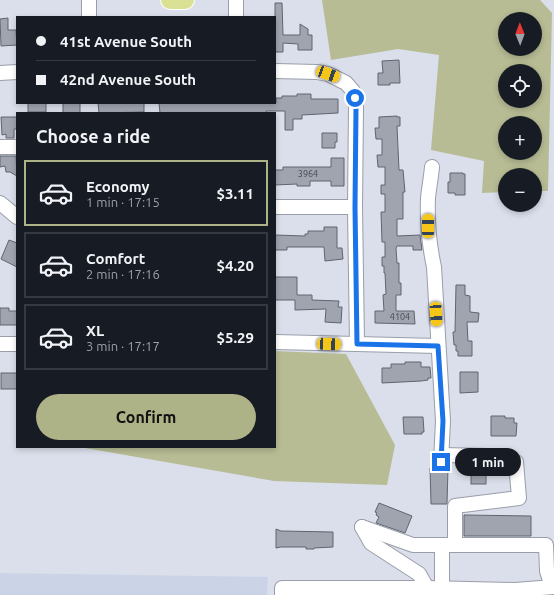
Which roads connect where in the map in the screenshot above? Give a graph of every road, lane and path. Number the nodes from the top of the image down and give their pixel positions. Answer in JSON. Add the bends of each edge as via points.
{"nodes":[{"id":1,"x":89,"y":0,"type":"edge"},
{"id":2,"x":170,"y":0,"type":"edge"},
{"id":3,"x":186,"y":0,"type":"edge"},
{"id":4,"x":236,"y":0,"type":"edge"},
{"id":5,"x":90,"y":16,"type":"edge"},
{"id":6,"x":236,"y":16,"type":"edge"},
{"id":7,"x":276,"y":71,"type":"edge"},
{"id":8,"x":0,"y":147,"type":"edge"},
{"id":9,"x":16,"y":148,"type":"edge"},
{"id":10,"x":432,"y":167,"type":"dead end"},
{"id":11,"x":276,"y":207,"type":"edge"},
{"id":12,"x":355,"y":207,"type":"junction"},
{"id":13,"x":276,"y":342,"type":"edge"},
{"id":14,"x":0,"y":344,"type":"edge"},
{"id":15,"x":16,"y":344,"type":"edge"},
{"id":16,"x":357,"y":344,"type":"junction"},
{"id":17,"x":438,"y":346,"type":"junction"},
{"id":18,"x":449,"y":545,"type":"junction"},
{"id":19,"x":550,"y":545,"type":"edge"},
{"id":20,"x":553,"y":587,"type":"edge"},
{"id":21,"x":427,"y":588,"type":"junction"},
{"id":22,"x":442,"y":588,"type":"junction"},
{"id":23,"x":282,"y":592,"type":"edge"}],
"edges":[{"from":1,"to":5,"type":"street"},
{"from":2,"to":3,"type":"main road"},
{"from":4,"to":6,"type":"street"},
{"from":7,"to":12,"type":"street","via":[[317,72],[346,83],[353,91],[356,108]]},
{"from":8,"to":9,"type":"street"},
{"from":10,"to":17,"type":"street","via":[[428,226],[434,267]]},
{"from":11,"to":12,"type":"street"},
{"from":12,"to":16,"type":"street"},
{"from":13,"to":16,"type":"street"},
{"from":14,"to":15,"type":"street"},
{"from":16,"to":17,"type":"street"},
{"from":17,"to":18,"type":"street","via":[[443,421],[441,459],[488,456],[516,462],[519,498],[455,506]]},
{"from":18,"to":19,"type":"street"},
{"from":18,"to":21,"type":"street","via":[[413,545],[362,527],[371,543],[419,574]]},
{"from":18,"to":22,"type":"street"},
{"from":19,"to":20,"type":"street","via":[[547,571]]},
{"from":20,"to":22,"type":"street","via":[[515,590]]},
{"from":21,"to":22,"type":"street"},
{"from":21,"to":23,"type":"street"}]}
